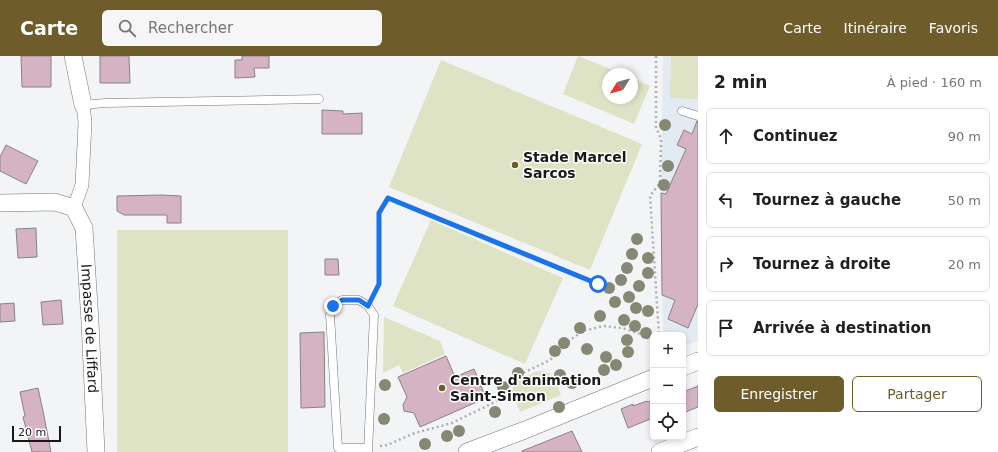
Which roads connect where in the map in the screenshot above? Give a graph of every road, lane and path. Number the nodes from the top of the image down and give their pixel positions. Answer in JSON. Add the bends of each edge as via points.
{"nodes":[{"id":1,"x":73,"y":56,"type":"edge"},
{"id":2,"x":656,"y":56,"type":"edge"},
{"id":3,"x":319,"y":99,"type":"dead end"},
{"id":4,"x":83,"y":105,"type":"junction"},
{"id":5,"x":682,"y":111,"type":"dead end"},
{"id":6,"x":698,"y":116,"type":"edge"},
{"id":7,"x":0,"y":203,"type":"edge"},
{"id":8,"x":74,"y":208,"type":"junction"},
{"id":9,"x":598,"y":284,"type":"dead end"},
{"id":10,"x":368,"y":306,"type":"junction"},
{"id":11,"x":659,"y":332,"type":"edge"},
{"id":12,"x":650,"y":339,"type":"edge"},
{"id":13,"x":698,"y":361,"type":"edge"},
{"id":14,"x":686,"y":365,"type":"edge"},
{"id":15,"x":650,"y":379,"type":"edge"},
{"id":16,"x":698,"y":437,"type":"edge"},
{"id":17,"x":368,"y":450,"type":"edge"},
{"id":18,"x":96,"y":452,"type":"edge"},
{"id":19,"x":467,"y":452,"type":"edge"},
{"id":20,"x":660,"y":452,"type":"edge"}],
"edges":[{"from":1,"to":4,"type":"street"},
{"from":2,"to":11,"type":"path","via":[[656,128],[661,139],[660,183],[650,196]]},
{"from":3,"to":4,"type":"lane"},
{"from":4,"to":8,"type":"street","via":[[85,122],[82,185]]},
{"from":5,"to":6,"type":"lane"},
{"from":7,"to":8,"type":"street","via":[[55,202]]},
{"from":8,"to":18,"type":"street","name":"Impasse de Liffard","via":[[84,228]]},
{"from":9,"to":10,"type":"path","via":[[388,198],[379,213],[379,284]]},
{"from":10,"to":17,"type":"lane","via":[[374,315]]},
{"from":10,"to":17,"type":"lane","via":[[359,300],[342,300],[333,306],[330,315],[338,448]]},
{"from":12,"to":17,"type":"path","via":[[622,328],[603,326],[583,331],[550,360],[523,373],[497,400],[452,423]]},
{"from":13,"to":14,"type":"street"},
{"from":15,"to":19,"type":"street"},
{"from":16,"to":20,"type":"street"}]}
